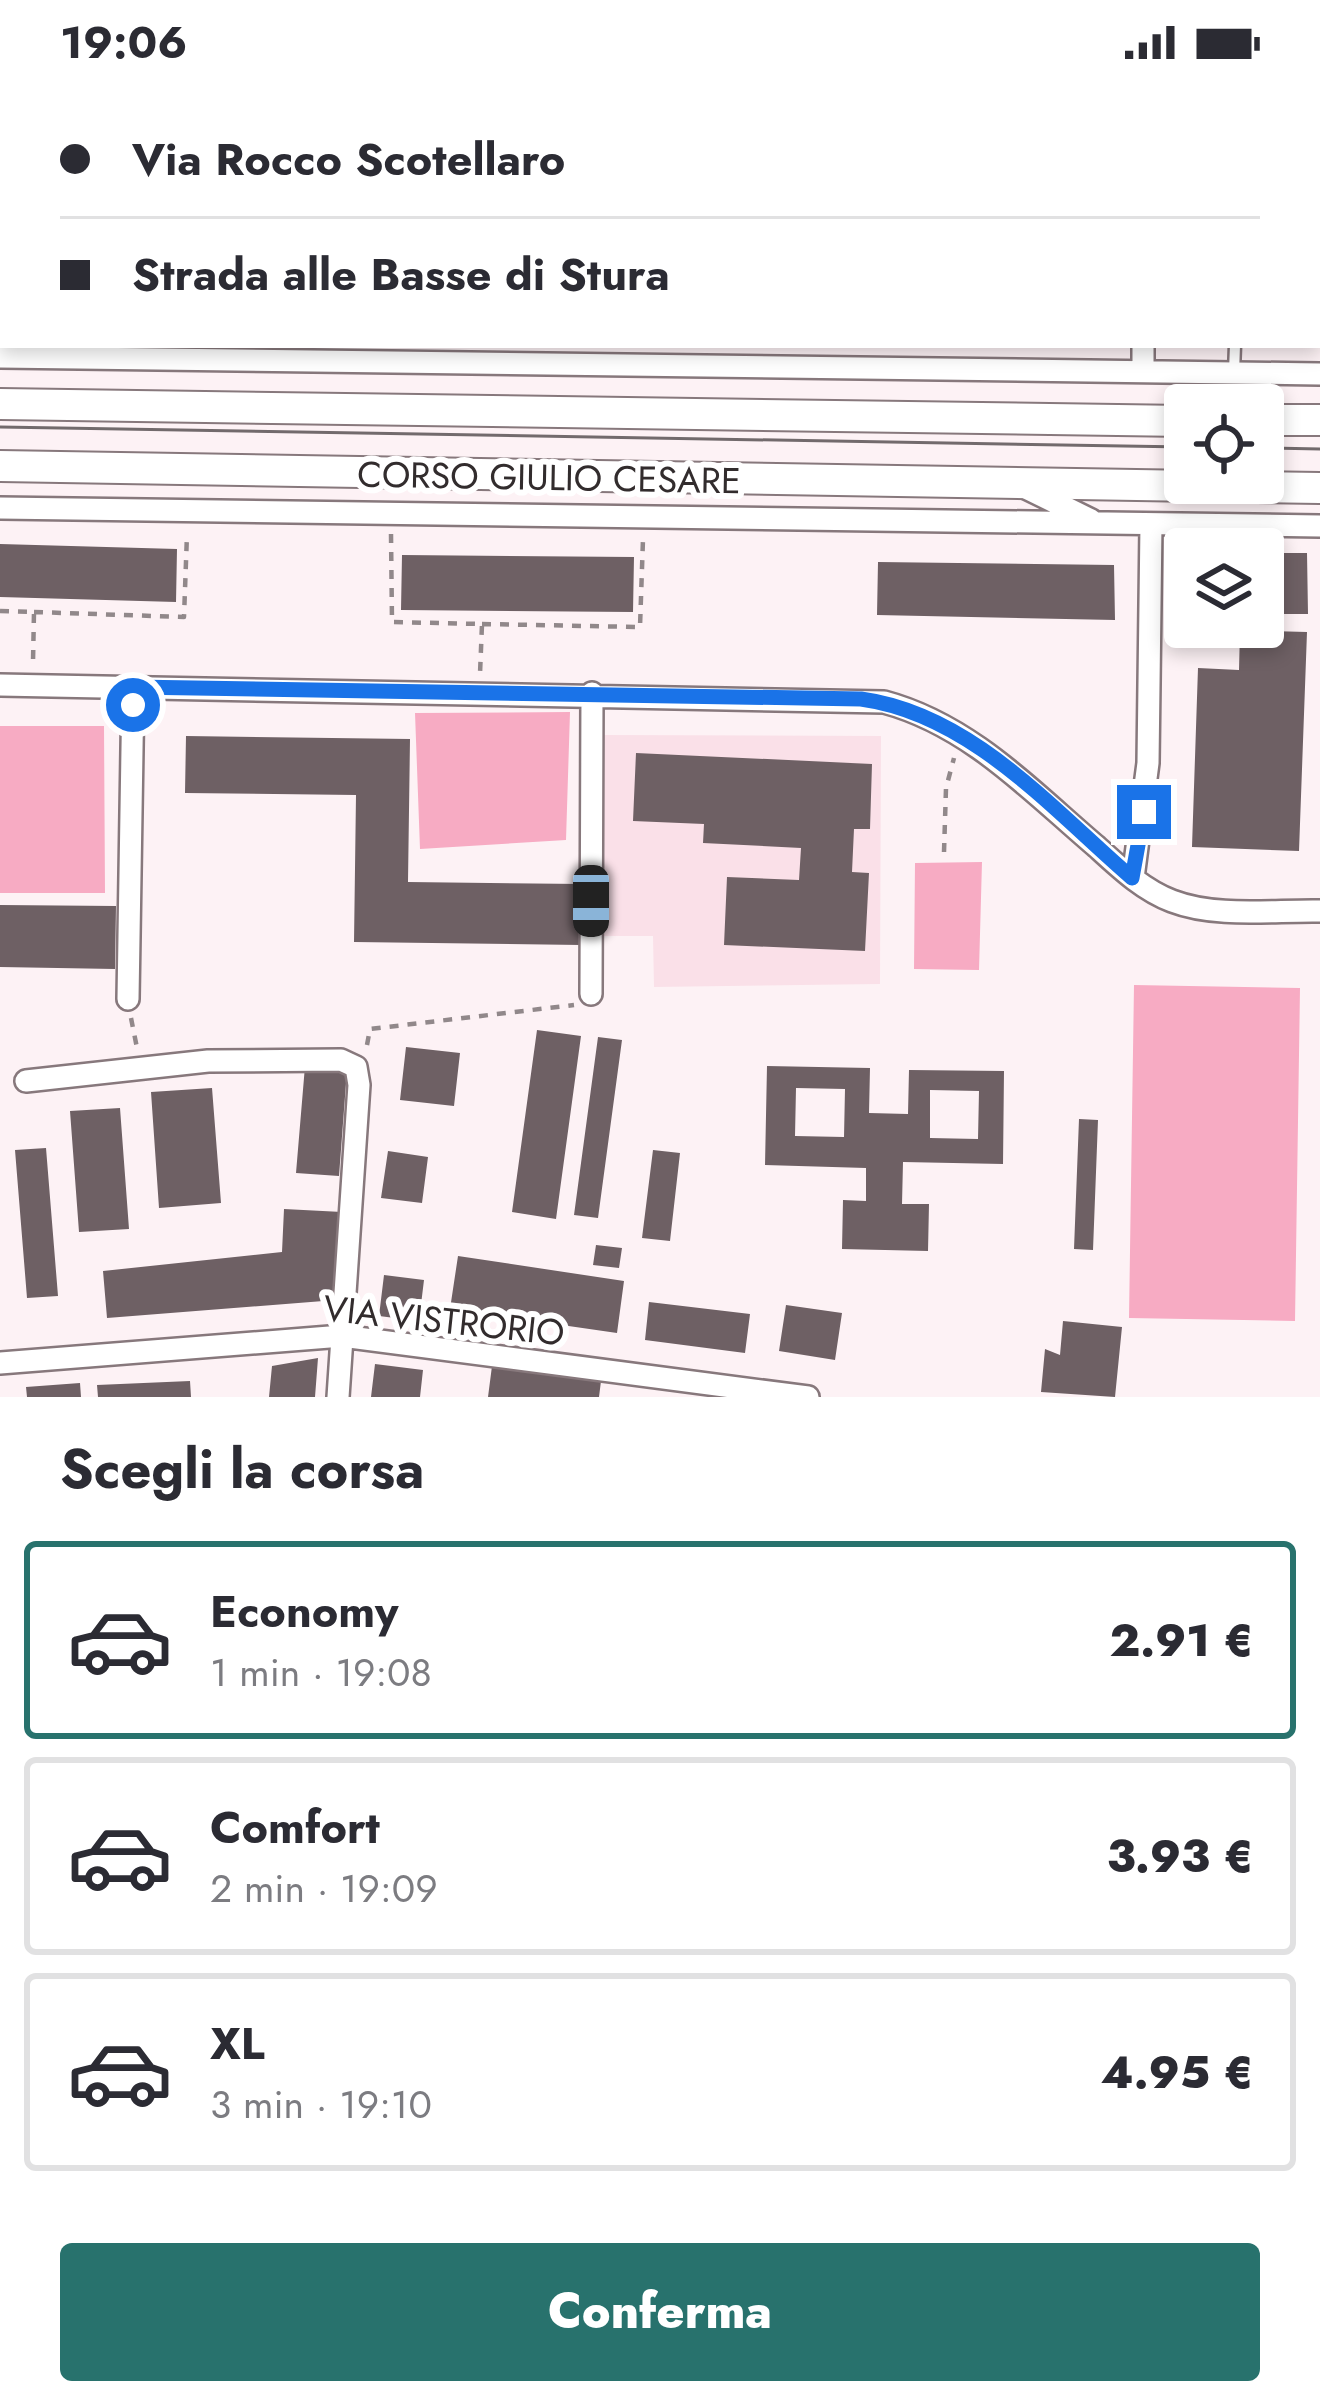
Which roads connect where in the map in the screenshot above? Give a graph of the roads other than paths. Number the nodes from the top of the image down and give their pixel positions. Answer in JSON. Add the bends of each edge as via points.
{"nodes":[{"id":1,"x":1143,"y":348,"type":"edge"},
{"id":2,"x":1235,"y":348,"type":"edge"},
{"id":3,"x":50,"y":351,"type":"edge"},
{"id":4,"x":230,"y":353,"type":"edge"},
{"id":5,"x":0,"y":357,"type":"edge"},
{"id":6,"x":1143,"y":370,"type":"junction"},
{"id":7,"x":1234,"y":372,"type":"junction"},
{"id":8,"x":1320,"y":374,"type":"edge"},
{"id":9,"x":0,"y":404,"type":"edge"},
{"id":10,"x":1320,"y":420,"type":"edge"},
{"id":11,"x":1164,"y":421,"type":"edge"},
{"id":12,"x":1284,"y":421,"type":"edge"},
{"id":13,"x":0,"y":466,"type":"edge"},
{"id":14,"x":1013,"y":482,"type":"junction"},
{"id":15,"x":1320,"y":488,"type":"edge"},
{"id":16,"x":0,"y":508,"type":"edge"},
{"id":17,"x":1097,"y":523,"type":"junction"},
{"id":18,"x":1151,"y":524,"type":"junction"},
{"id":19,"x":1320,"y":526,"type":"edge"},
{"id":20,"x":0,"y":685,"type":"edge"},
{"id":21,"x":133,"y":687,"type":"junction"},
{"id":22,"x":592,"y":693,"type":"junction"},
{"id":23,"x":1132,"y":878,"type":"junction"},
{"id":24,"x":1320,"y":911,"type":"edge"},
{"id":25,"x":591,"y":994,"type":"road end"},
{"id":26,"x":128,"y":999,"type":"dead end"},
{"id":27,"x":26,"y":1082,"type":"dead end"},
{"id":28,"x":342,"y":1336,"type":"junction"},
{"id":29,"x":0,"y":1363,"type":"edge"},
{"id":30,"x":338,"y":1397,"type":"edge"},
{"id":31,"x":808,"y":1397,"type":"edge"}],
"edges":[{"from":1,"to":6,"type":"street"},
{"from":2,"to":7,"type":"lane"},
{"from":3,"to":4,"type":"street"},
{"from":3,"to":5,"type":"street"},
{"from":4,"to":6,"type":"street"},
{"from":6,"to":7,"type":"street"},
{"from":7,"to":8,"type":"street"},
{"from":9,"to":11,"type":"main road","name":"CORSO GIULIO CESARE"},
{"from":10,"to":12,"type":"main road"},
{"from":13,"to":14,"type":"main road","name":"CORSO GIULIO CESARE"},
{"from":14,"to":15,"type":"main road","name":"CORSO GIULIO CESARE"},
{"from":14,"to":17,"type":"street","name":"CORSO GIULIO CESARE"},
{"from":16,"to":17,"type":"street","name":"CORSO GIULIO CESARE"},
{"from":17,"to":18,"type":"street","name":"CORSO GIULIO CESARE"},
{"from":18,"to":19,"type":"street","name":"CORSO GIULIO CESARE"},
{"from":18,"to":23,"type":"street","via":[[1148,763]]},
{"from":20,"to":21,"type":"street"},
{"from":21,"to":22,"type":"street"},
{"from":21,"to":26,"type":"street"},
{"from":22,"to":23,"type":"street","via":[[861,699],[921,713],[967,738]]},
{"from":22,"to":25,"type":"street"},
{"from":23,"to":24,"type":"street","via":[[1191,907]]},
{"from":27,"to":28,"type":"street","via":[[222,1060],[352,1064],[359,1084]]},
{"from":28,"to":29,"type":"street","name":"VIA VISTRORIO"},
{"from":28,"to":30,"type":"street"},
{"from":28,"to":31,"type":"street","name":"VIA VISTRORIO"}]}
